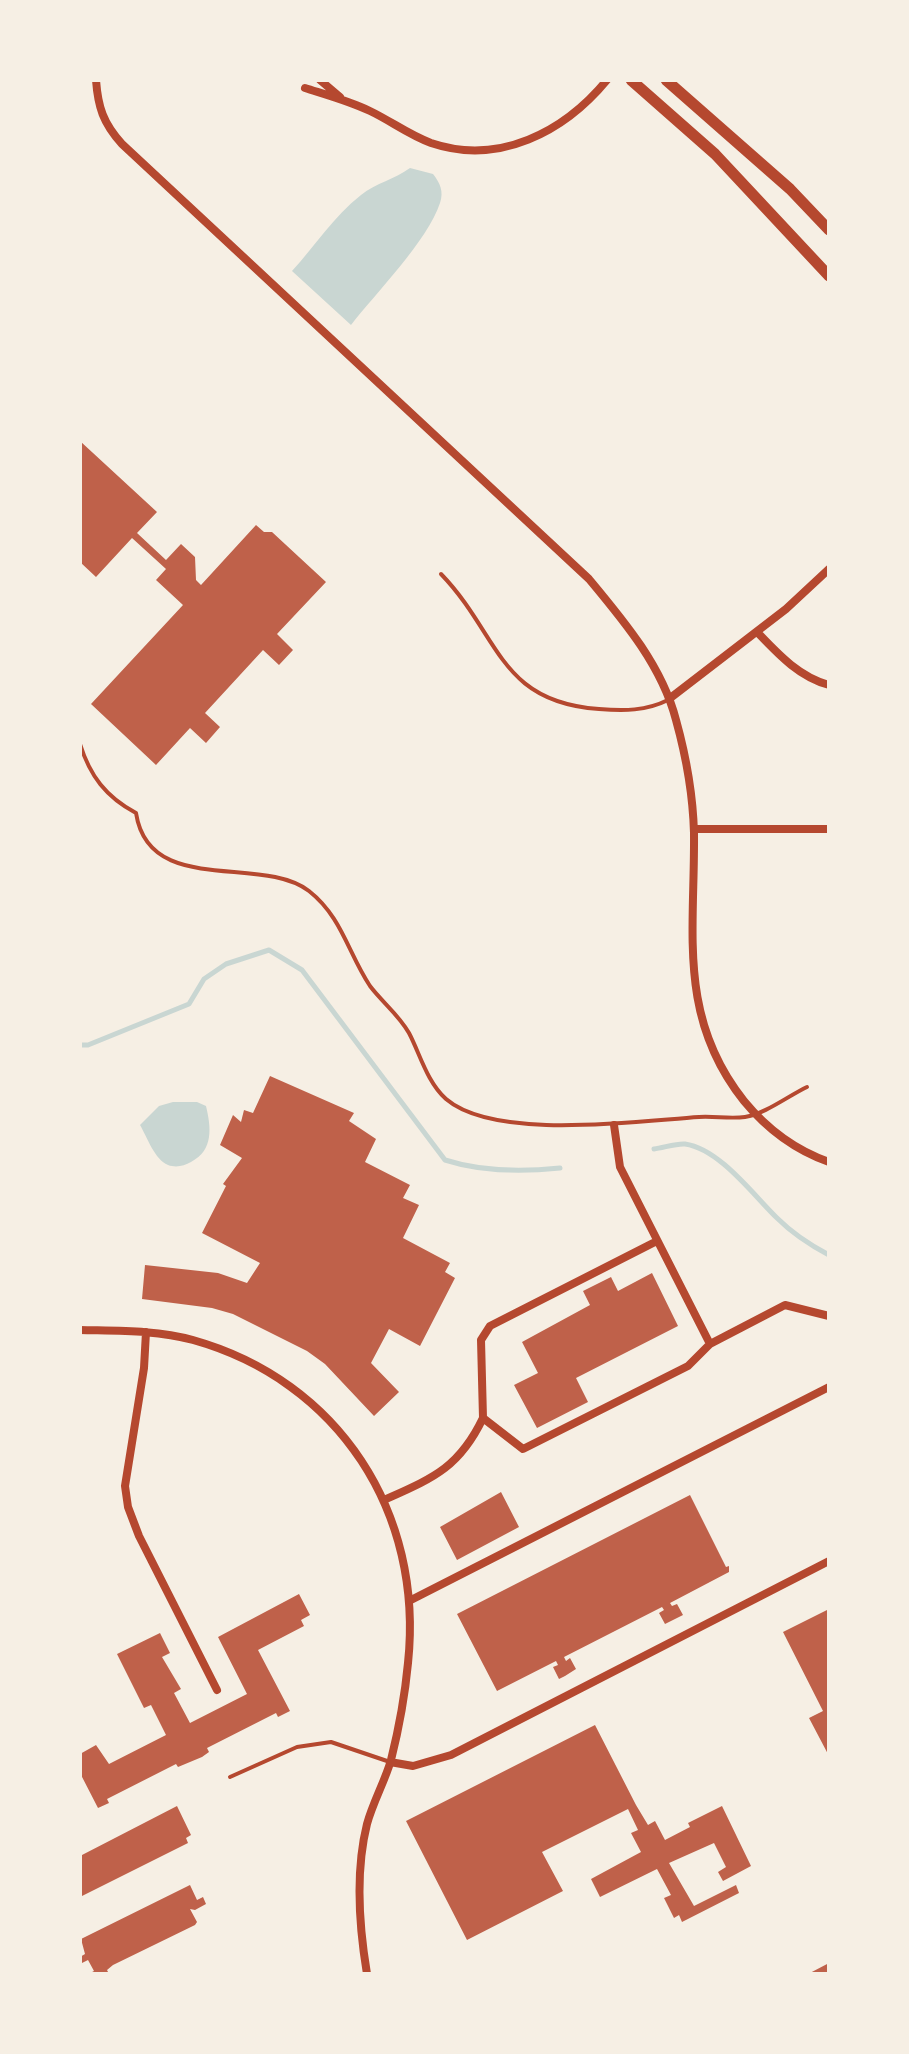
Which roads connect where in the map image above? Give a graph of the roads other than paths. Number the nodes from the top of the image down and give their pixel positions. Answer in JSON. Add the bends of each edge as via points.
{"nodes":[{"id":1,"x":96,"y":80,"type":"edge"},
{"id":2,"x":320,"y":80,"type":"edge"},
{"id":3,"x":607,"y":80,"type":"edge"},
{"id":4,"x":631,"y":80,"type":"edge"},
{"id":5,"x":666,"y":80,"type":"edge"},
{"id":6,"x":304,"y":88,"type":"dead end"},
{"id":7,"x":343,"y":100,"type":"junction"},
{"id":8,"x":829,"y":230,"type":"edge"},
{"id":9,"x":829,"y":276,"type":"edge"},
{"id":10,"x":827,"y":573,"type":"edge"},
{"id":11,"x":440,"y":574,"type":"dead end"},
{"id":12,"x":757,"y":632,"type":"junction"},
{"id":13,"x":829,"y":685,"type":"edge"},
{"id":14,"x":670,"y":700,"type":"junction"},
{"id":15,"x":80,"y":744,"type":"edge"},
{"id":16,"x":694,"y":829,"type":"junction"},
{"id":17,"x":829,"y":829,"type":"edge"},
{"id":18,"x":806,"y":1087,"type":"dead end"},
{"id":19,"x":614,"y":1125,"type":"junction"},
{"id":20,"x":829,"y":1162,"type":"edge"},
{"id":21,"x":657,"y":1241,"type":"junction"},
{"id":22,"x":829,"y":1316,"type":"edge"},
{"id":23,"x":80,"y":1330,"type":"edge"},
{"id":24,"x":146,"y":1332,"type":"junction"},
{"id":25,"x":710,"y":1344,"type":"junction"},
{"id":26,"x":829,"y":1387,"type":"edge"},
{"id":27,"x":483,"y":1418,"type":"junction"},
{"id":28,"x":384,"y":1500,"type":"junction"},
{"id":29,"x":829,"y":1561,"type":"edge"},
{"id":30,"x":409,"y":1601,"type":"junction"},
{"id":31,"x":217,"y":1690,"type":"dead end"},
{"id":32,"x":390,"y":1762,"type":"junction"},
{"id":33,"x":230,"y":1777,"type":"dead end"},
{"id":34,"x":368,"y":1974,"type":"edge"}],
"edges":[{"from":1,"to":14,"type":"street","via":[[98,108],[122,144],[590,579],[634,633]]},
{"from":2,"to":7,"type":"street"},
{"from":3,"to":7,"type":"street","via":[[543,134],[508,148],[457,149],[427,141]]},
{"from":4,"to":9,"type":"main road","via":[[714,154]]},
{"from":5,"to":8,"type":"main road"},
{"from":6,"to":7,"type":"street"},
{"from":10,"to":12,"type":"street"},
{"from":11,"to":14,"type":"lane","via":[[508,668],[551,701],[620,710]]},
{"from":12,"to":13,"type":"street","via":[[797,670]]},
{"from":12,"to":14,"type":"street"},
{"from":14,"to":16,"type":"street"},
{"from":15,"to":19,"type":"lane","via":[[105,792],[136,813],[152,849],[211,870],[294,882],[324,905],[446,1099],[504,1120]]},
{"from":16,"to":17,"type":"street"},
{"from":16,"to":20,"type":"street","via":[[700,1021],[726,1078],[765,1124]]},
{"from":18,"to":19,"type":"lane","via":[[747,1117]]},
{"from":19,"to":21,"type":"street","via":[[620,1167]]},
{"from":21,"to":25,"type":"street"},
{"from":21,"to":27,"type":"street","via":[[490,1326],[481,1340]]},
{"from":22,"to":25,"type":"street","via":[[785,1306]]},
{"from":23,"to":24,"type":"street"},
{"from":24,"to":28,"type":"street","via":[[227,1352],[287,1384],[356,1451]]},
{"from":24,"to":31,"type":"street","via":[[125,1486],[128,1507]]},
{"from":25,"to":27,"type":"street","via":[[688,1366],[523,1449]]},
{"from":26,"to":30,"type":"street"},
{"from":27,"to":28,"type":"street","via":[[470,1446],[449,1466]]},
{"from":28,"to":30,"type":"street"},
{"from":29,"to":32,"type":"street","via":[[451,1755],[413,1766]]},
{"from":30,"to":32,"type":"street","via":[[408,1664]]},
{"from":32,"to":33,"type":"lane","via":[[331,1742],[296,1747]]},
{"from":32,"to":34,"type":"street","via":[[367,1824],[362,1860]]}]}
